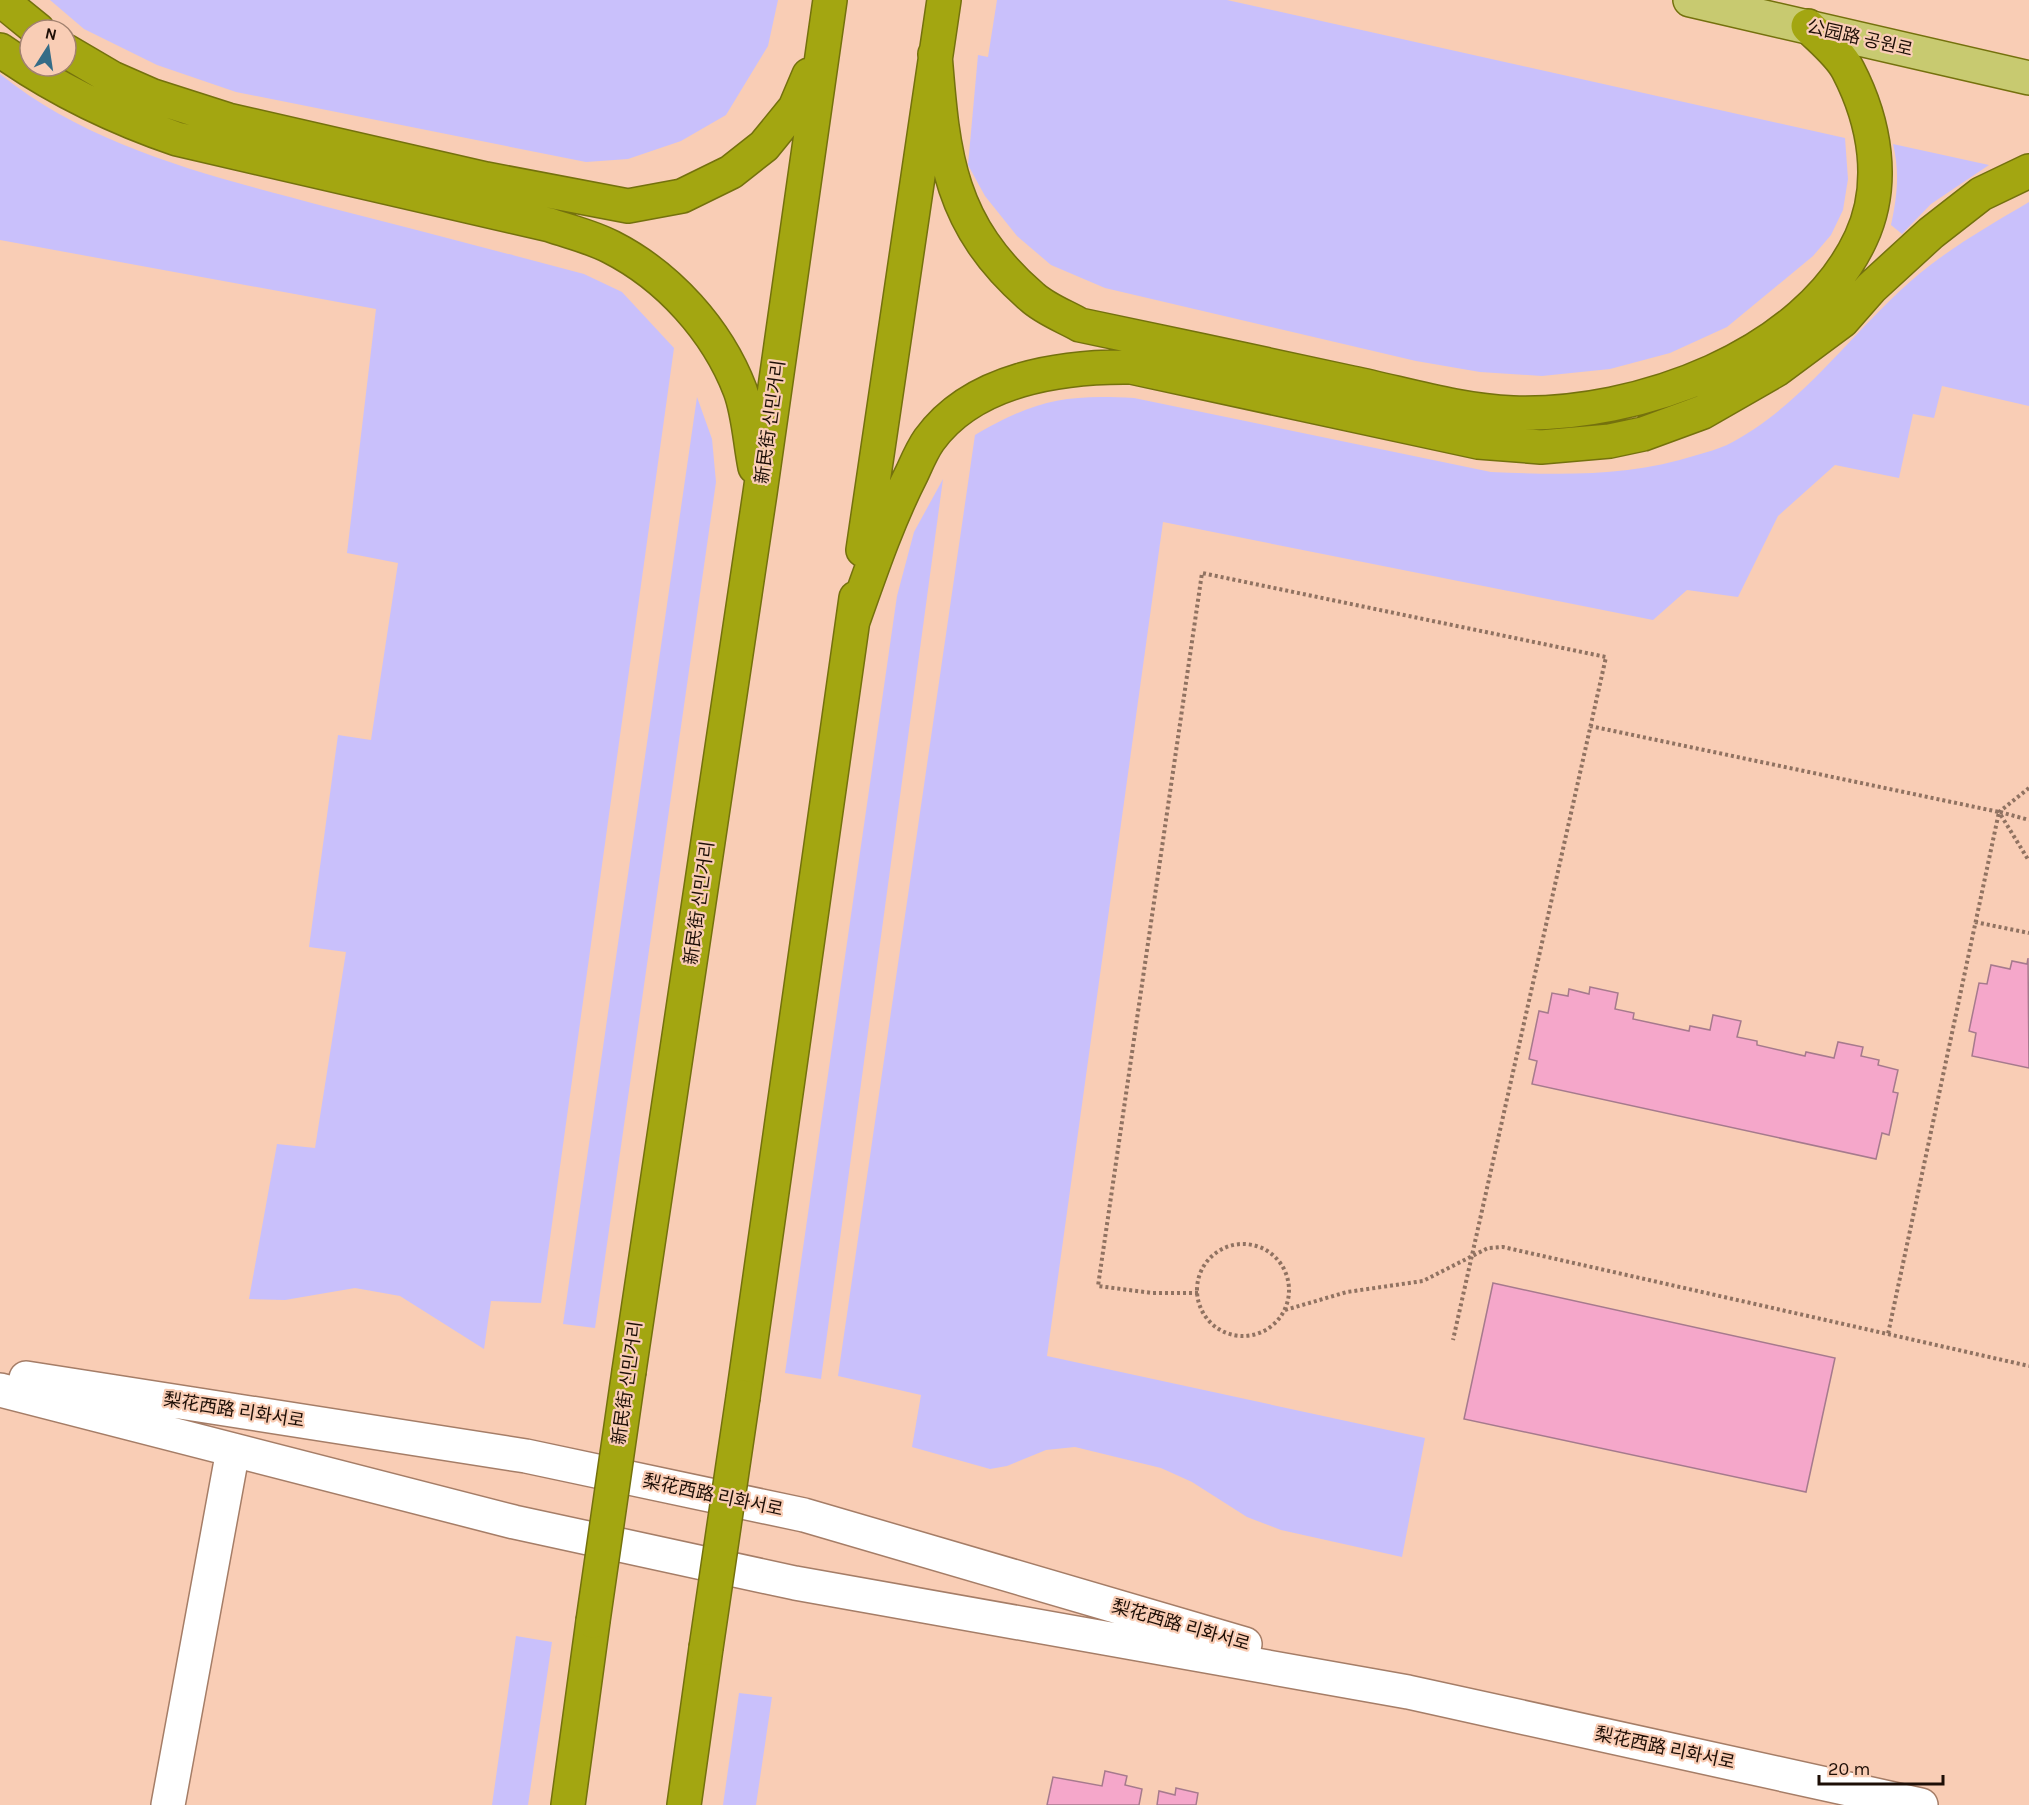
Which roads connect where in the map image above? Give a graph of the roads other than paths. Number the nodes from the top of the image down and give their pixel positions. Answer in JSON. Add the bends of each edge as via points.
{"nodes":[{"id":1,"x":1,"y":0,"type":"edge"},
{"id":2,"x":944,"y":0,"type":"edge"},
{"id":3,"x":1690,"y":0,"type":"edge"},
{"id":4,"x":830,"y":1,"type":"edge"},
{"id":5,"x":23,"y":18,"type":"edge"},
{"id":6,"x":1808,"y":26,"type":"junction"},
{"id":7,"x":823,"y":40,"type":"junction"},
{"id":8,"x":0,"y":50,"type":"edge"},
{"id":9,"x":935,"y":54,"type":"junction"},
{"id":10,"x":78,"y":58,"type":"edge"},
{"id":11,"x":2029,"y":78,"type":"edge"},
{"id":12,"x":2029,"y":171,"type":"edge"},
{"id":13,"x":760,"y":493,"type":"junction"},
{"id":14,"x":853,"y":621,"type":"junction"},
{"id":15,"x":0,"y":1374,"type":"edge"},
{"id":16,"x":0,"y":1390,"type":"edge"},
{"id":17,"x":233,"y":1450,"type":"junction"},
{"id":18,"x":1408,"y":1692,"type":"junction"},
{"id":19,"x":168,"y":1805,"type":"edge"},
{"id":20,"x":568,"y":1805,"type":"edge"},
{"id":21,"x":684,"y":1805,"type":"edge"},
{"id":22,"x":1921,"y":1805,"type":"edge"}],
"edges":[{"from":1,"to":5,"type":"highway"},
{"from":2,"to":9,"type":"highway"},
{"from":3,"to":6,"type":"main road","name":"公园路 공원로"},
{"from":4,"to":7,"type":"highway","name":"新民街 신민거리"},
{"from":6,"to":9,"type":"highway","via":[[1847,68],[1869,122],[1877,176],[1869,221],[1854,254],[1824,294],[1780,333],[1731,364],[1623,401],[1551,412],[1512,413],[1444,403],[1080,325],[1042,304],[998,261],[966,219],[946,156]]},
{"from":6,"to":11,"type":"main road","name":"公园路 공원로"},
{"from":7,"to":10,"type":"highway","via":[[795,108],[764,146],[731,172],[682,196],[628,206],[486,179],[228,120],[153,96]]},
{"from":7,"to":13,"type":"highway","name":"新民街 신민거리"},
{"from":8,"to":13,"type":"highway","via":[[74,97],[177,139],[550,225],[609,246],[653,272],[691,310],[721,352],[741,392]]},
{"from":9,"to":14,"type":"highway"},
{"from":12,"to":14,"type":"highway","via":[[1981,194],[1931,233],[1870,288],[1842,321],[1776,369],[1703,412],[1643,434],[1610,441],[1541,447],[1478,442],[1131,367],[1097,366],[1013,382],[960,409],[928,441],[892,510]]},
{"from":13,"to":20,"type":"highway","name":"新民街 신민거리","bridge":true},
{"from":14,"to":21,"type":"highway","bridge":true},
{"from":15,"to":18,"type":"street","name":"梨花西路 리화서로","via":[[526,1456],[804,1515]]},
{"from":16,"to":17,"type":"street","name":"梨花西路 리화서로"},
{"from":17,"to":18,"type":"street","name":"梨花西路 리화서로","via":[[514,1522],[795,1582]]},
{"from":17,"to":19,"type":"street"},
{"from":18,"to":22,"type":"street","name":"梨花西路 리화서로"}]}
